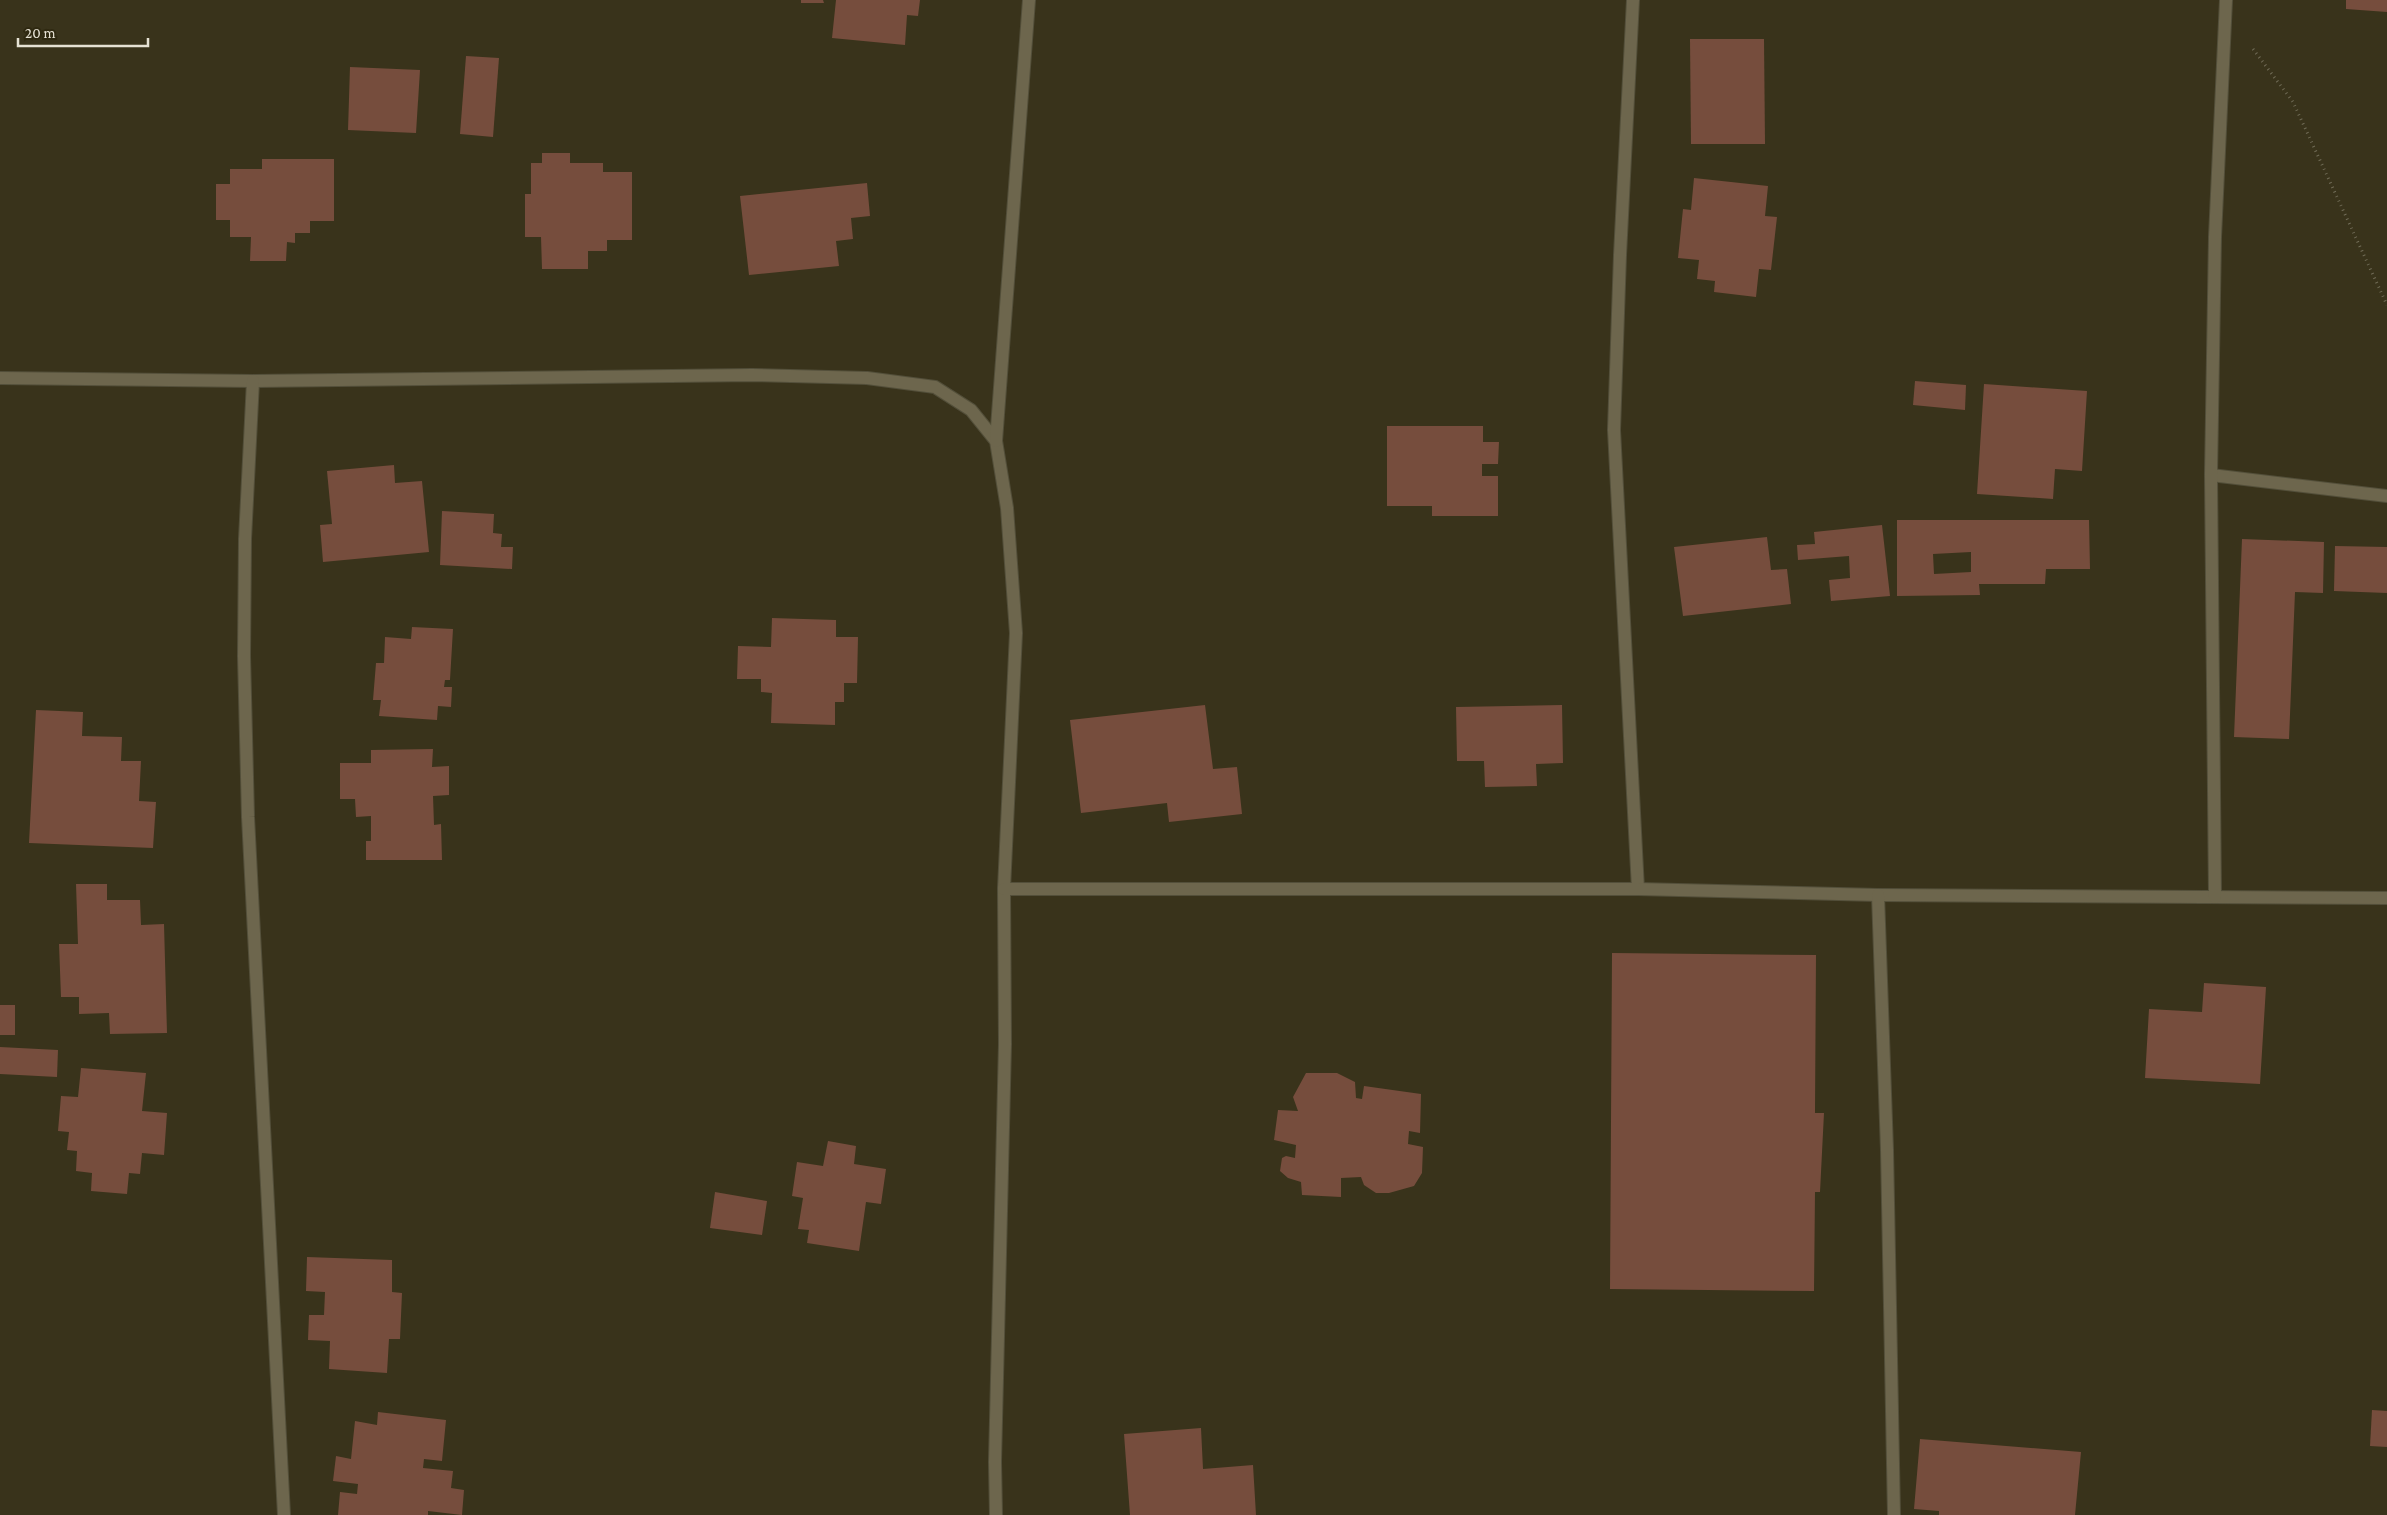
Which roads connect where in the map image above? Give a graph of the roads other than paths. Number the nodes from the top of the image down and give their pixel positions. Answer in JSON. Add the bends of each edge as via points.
{"nodes":[{"id":1,"x":1029,"y":0,"type":"edge"},
{"id":2,"x":1633,"y":0,"type":"edge"},
{"id":3,"x":2225,"y":5,"type":"edge"},
{"id":4,"x":0,"y":378,"type":"edge"},
{"id":5,"x":253,"y":381,"type":"junction"},
{"id":6,"x":996,"y":441,"type":"junction"},
{"id":7,"x":2211,"y":475,"type":"junction"},
{"id":8,"x":2387,"y":496,"type":"edge"},
{"id":9,"x":1004,"y":889,"type":"junction"},
{"id":10,"x":1638,"y":889,"type":"junction"},
{"id":11,"x":1878,"y":895,"type":"junction"},
{"id":12,"x":2215,"y":897,"type":"junction"},
{"id":13,"x":2387,"y":898,"type":"edge"},
{"id":14,"x":284,"y":1515,"type":"edge"},
{"id":15,"x":996,"y":1515,"type":"edge"},
{"id":16,"x":1894,"y":1515,"type":"edge"}],
"edges":[{"from":1,"to":6,"type":"street"},
{"from":2,"to":10,"type":"street","via":[[1614,430]]},
{"from":3,"to":7,"type":"street","via":[[2215,237]]},
{"from":4,"to":5,"type":"street"},
{"from":5,"to":6,"type":"street","via":[[742,375],[867,378],[935,387],[971,410]]},
{"from":5,"to":14,"type":"street","via":[[245,539],[248,817]]},
{"from":6,"to":9,"type":"street","via":[[1007,508],[1016,633]]},
{"from":7,"to":8,"type":"street"},
{"from":7,"to":12,"type":"street"},
{"from":9,"to":10,"type":"street"},
{"from":9,"to":15,"type":"street","via":[[1005,1044],[994,1462]]},
{"from":10,"to":11,"type":"street"},
{"from":11,"to":12,"type":"street"},
{"from":11,"to":16,"type":"street"},
{"from":12,"to":13,"type":"street"}]}
